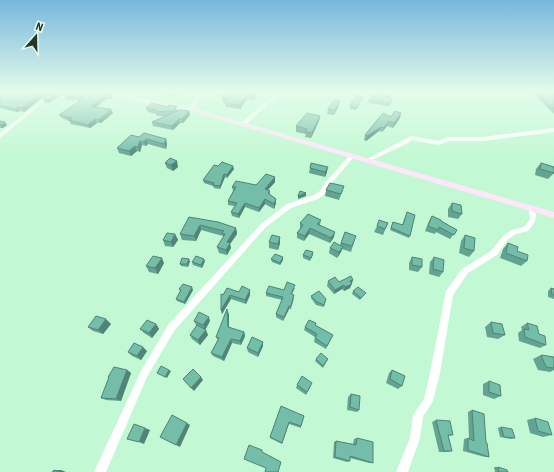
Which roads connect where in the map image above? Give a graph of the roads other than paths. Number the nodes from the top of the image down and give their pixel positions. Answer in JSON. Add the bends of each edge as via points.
{"nodes":[{"id":1,"x":26,"y":115,"type":"edge"},
{"id":2,"x":214,"y":115,"type":"edge"},
{"id":3,"x":253,"y":115,"type":"edge"},
{"id":4,"x":244,"y":123,"type":"junction"},
{"id":5,"x":554,"y":130,"type":"edge"},
{"id":6,"x":0,"y":136,"type":"edge"},
{"id":7,"x":352,"y":156,"type":"junction"},
{"id":8,"x":368,"y":160,"type":"junction"},
{"id":9,"x":532,"y":209,"type":"junction"},
{"id":10,"x":554,"y":215,"type":"edge"},
{"id":11,"x":100,"y":472,"type":"edge"},
{"id":12,"x":402,"y":472,"type":"edge"}],
"edges":[{"from":1,"to":6,"type":"street"},
{"from":2,"to":4,"type":"street"},
{"from":3,"to":4,"type":"street"},
{"from":4,"to":7,"type":"street"},
{"from":5,"to":8,"type":"street","via":[[438,143],[411,138]]},
{"from":7,"to":8,"type":"street"},
{"from":7,"to":11,"type":"street","via":[[326,185],[323,192],[316,197],[288,206],[264,225],[171,328],[144,374]]},
{"from":8,"to":9,"type":"street"},
{"from":9,"to":10,"type":"street"},
{"from":9,"to":12,"type":"street","via":[[533,219],[526,229],[506,237],[494,253],[465,271],[450,294],[428,401],[418,415],[415,438]]}]}
